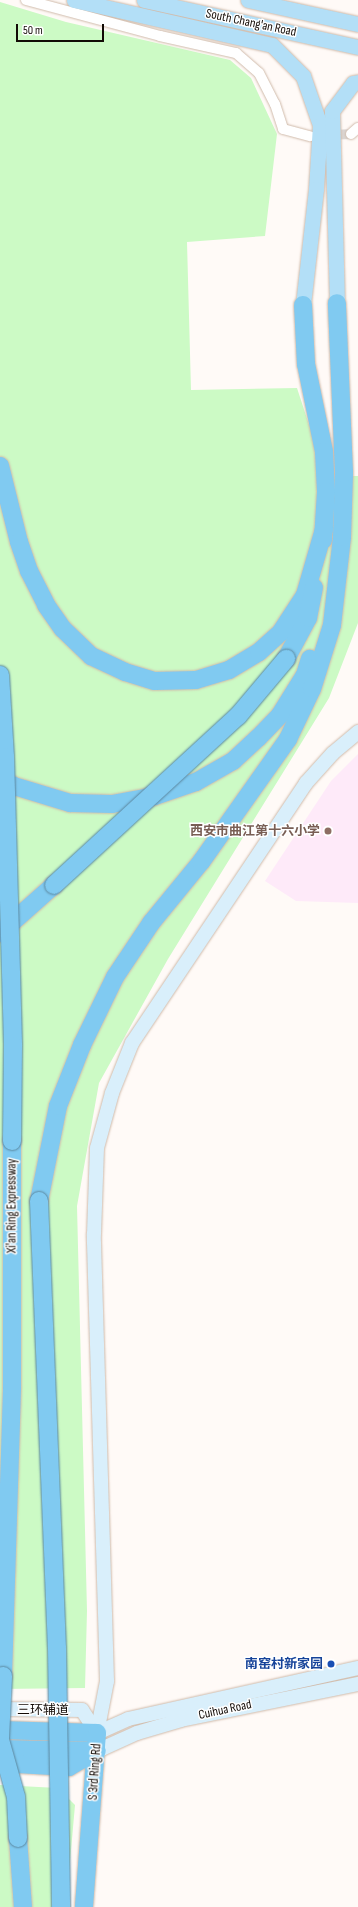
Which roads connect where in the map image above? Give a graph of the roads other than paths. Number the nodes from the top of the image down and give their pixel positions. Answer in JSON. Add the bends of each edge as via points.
{"nodes":[{"id":1,"x":26,"y":0,"type":"edge"},
{"id":2,"x":74,"y":0,"type":"edge"},
{"id":3,"x":144,"y":0,"type":"edge"},
{"id":4,"x":248,"y":0,"type":"edge"},
{"id":5,"x":358,"y":24,"type":"edge"},
{"id":6,"x":358,"y":47,"type":"edge"},
{"id":7,"x":358,"y":82,"type":"edge"},
{"id":8,"x":310,"y":136,"type":"dead end"},
{"id":9,"x":337,"y":303,"type":"joint"},
{"id":10,"x":303,"y":305,"type":"joint"},
{"id":11,"x":0,"y":466,"type":"edge"},
{"id":12,"x":324,"y":529,"type":"junction"},
{"id":13,"x":340,"y":560,"type":"junction"},
{"id":14,"x":0,"y":675,"type":"edge"},
{"id":15,"x":358,"y":732,"type":"edge"},
{"id":16,"x":0,"y":780,"type":"edge"},
{"id":17,"x":0,"y":933,"type":"edge"},
{"id":18,"x":358,"y":1668,"type":"edge"},
{"id":19,"x":358,"y":1684,"type":"edge"},
{"id":20,"x":0,"y":1709,"type":"edge"},
{"id":21,"x":0,"y":1730,"type":"edge"},
{"id":22,"x":0,"y":1739,"type":"edge"},
{"id":23,"x":97,"y":1742,"type":"junction"},
{"id":24,"x":0,"y":1749,"type":"edge"},
{"id":25,"x":0,"y":1763,"type":"edge"},
{"id":26,"x":23,"y":1907,"type":"edge"},
{"id":27,"x":61,"y":1907,"type":"edge"},
{"id":28,"x":84,"y":1907,"type":"edge"}],
"edges":[{"from":1,"to":8,"type":"street","via":[[160,36],[236,53],[259,73],[275,104],[283,129]]},
{"from":2,"to":10,"type":"main road","via":[[272,46],[303,76],[320,125]]},
{"from":3,"to":6,"type":"main road","name":"South Chang'an Road"},
{"from":4,"to":5,"type":"main road","name":"South Chang'an Road"},
{"from":7,"to":9,"type":"main road","via":[[353,83],[332,111]]},
{"from":9,"to":13,"type":"highway","via":[[344,473]]},
{"from":10,"to":12,"type":"highway","via":[[306,364],[324,452]]},
{"from":11,"to":12,"type":"highway","via":[[19,542],[46,605],[63,629],[91,656],[125,672],[162,680],[196,680],[229,670],[259,652],[281,632],[305,595]]},
{"from":12,"to":17,"type":"highway","bridge":true,"via":[[308,618],[286,659],[238,716]]},
{"from":13,"to":16,"type":"highway","bridge":true,"via":[[330,605],[305,676],[280,715],[233,761],[196,782],[155,796],[112,804],[70,803]]},
{"from":13,"to":27,"type":"highway","bridge":true,"via":[[332,625],[312,689],[288,739],[201,862],[151,923],[115,978],[82,1045],[58,1106],[49,1145],[39,1201],[57,1648]]},
{"from":14,"to":22,"type":"highway","name":"Xi'an Ring Expressway","bridge":true,"via":[[5,757],[13,1046],[12,1387]]},
{"from":15,"to":23,"type":"street","via":[[332,753],[306,783],[132,1043],[112,1093],[99,1142],[94,1191],[94,1234],[107,1681]]},
{"from":18,"to":23,"type":"street","name":"Cuihua Road","via":[[134,1717]]},
{"from":19,"to":23,"type":"street","name":"Cuihua Road","via":[[181,1720],[136,1734]]},
{"from":20,"to":23,"type":"street","name":"三环辅道","via":[[82,1710]]},
{"from":21,"to":23,"type":"highway","name":"S 3rd Ring Rd"},
{"from":22,"to":26,"type":"highway","name":"Xi'an Ring Expressway","bridge":true,"via":[[16,1797]]},
{"from":23,"to":24,"type":"highway"},
{"from":23,"to":25,"type":"highway","via":[[69,1767]]},
{"from":23,"to":28,"type":"highway","name":"S 3rd Ring Rd"}]}
